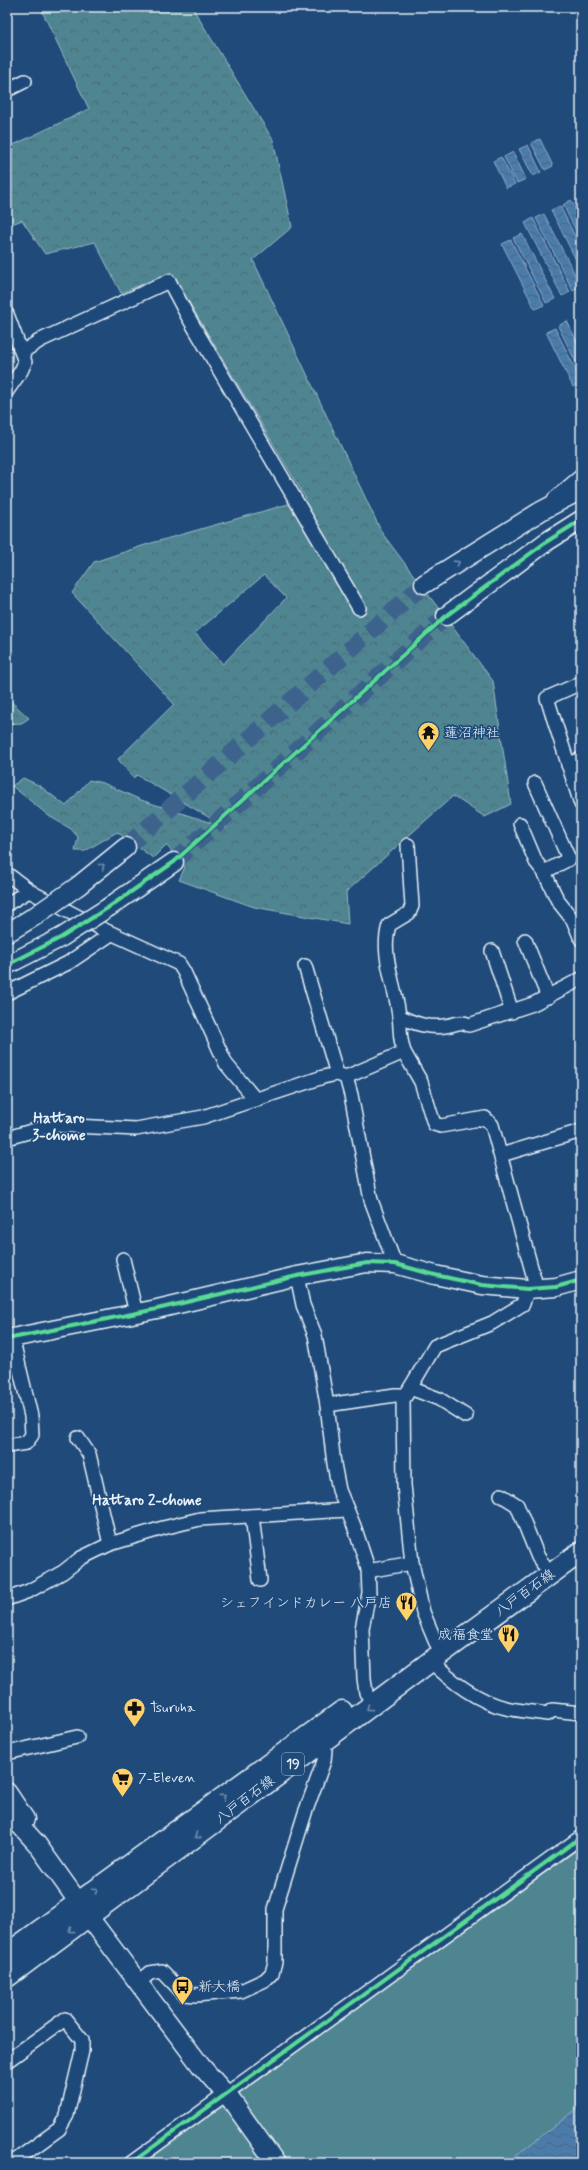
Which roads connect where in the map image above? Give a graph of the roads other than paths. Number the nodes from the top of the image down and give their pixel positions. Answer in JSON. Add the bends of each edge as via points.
{"nodes":[{"id":1,"x":25,"y":81,"type":"dead end"},
{"id":2,"x":7,"y":90,"type":"edge"},
{"id":3,"x":7,"y":314,"type":"edge"},
{"id":4,"x":22,"y":352,"type":"junction"},
{"id":5,"x":7,"y":392,"type":"edge"},
{"id":6,"x":581,"y":476,"type":"edge"},
{"id":7,"x":581,"y":490,"type":"edge"},
{"id":8,"x":541,"y":511,"type":"junction"},
{"id":9,"x":577,"y":524,"type":"edge"},
{"id":10,"x":424,"y":584,"type":"tunnel mouth"},
{"id":11,"x":359,"y":608,"type":"dead end"},
{"id":12,"x":446,"y":616,"type":"tunnel mouth"},
{"id":13,"x":581,"y":683,"type":"edge"},
{"id":14,"x":581,"y":759,"type":"edge"},
{"id":15,"x":568,"y":765,"type":"junction"},
{"id":16,"x":535,"y":783,"type":"dead end"},
{"id":17,"x":581,"y":804,"type":"edge"},
{"id":18,"x":520,"y":824,"type":"dead end"},
{"id":19,"x":408,"y":845,"type":"dead end"},
{"id":20,"x":126,"y":847,"type":"tunnel mouth"},
{"id":21,"x":174,"y":862,"type":"tunnel mouth"},
{"id":22,"x":544,"y":872,"type":"junction"},
{"id":23,"x":7,"y":874,"type":"edge"},
{"id":24,"x":29,"y":891,"type":"junction"},
{"id":25,"x":7,"y":904,"type":"edge"},
{"id":26,"x":7,"y":933,"type":"edge"},
{"id":27,"x":111,"y":934,"type":"junction"},
{"id":28,"x":581,"y":939,"type":"edge"},
{"id":29,"x":525,"y":940,"type":"dead end"},
{"id":30,"x":492,"y":951,"type":"dead end"},
{"id":31,"x":7,"y":965,"type":"edge"},
{"id":32,"x":305,"y":966,"type":"dead end"},
{"id":33,"x":581,"y":979,"type":"edge"},
{"id":34,"x":7,"y":993,"type":"edge"},
{"id":35,"x":548,"y":997,"type":"junction"},
{"id":36,"x":512,"y":1012,"type":"junction"},
{"id":37,"x":399,"y":1016,"type":"junction"},
{"id":38,"x":404,"y":1052,"type":"junction"},
{"id":39,"x":341,"y":1076,"type":"junction"},
{"id":40,"x":256,"y":1100,"type":"junction"},
{"id":41,"x":581,"y":1131,"type":"edge"},
{"id":42,"x":7,"y":1138,"type":"edge"},
{"id":43,"x":501,"y":1155,"type":"junction"},
{"id":44,"x":123,"y":1259,"type":"dead end"},
{"id":45,"x":394,"y":1264,"type":"junction"},
{"id":46,"x":297,"y":1276,"type":"junction"},
{"id":47,"x":581,"y":1280,"type":"edge"},
{"id":48,"x":532,"y":1289,"type":"junction"},
{"id":49,"x":136,"y":1313,"type":"junction"},
{"id":50,"x":10,"y":1338,"type":"edge"},
{"id":51,"x":408,"y":1392,"type":"junction"},
{"id":52,"x":327,"y":1405,"type":"junction"},
{"id":53,"x":466,"y":1416,"type":"dead end"},
{"id":54,"x":78,"y":1438,"type":"dead end"},
{"id":55,"x":7,"y":1446,"type":"edge"},
{"id":56,"x":501,"y":1495,"type":"dead end"},
{"id":57,"x":347,"y":1510,"type":"junction"},
{"id":58,"x":252,"y":1516,"type":"junction"},
{"id":59,"x":581,"y":1536,"type":"edge"},
{"id":60,"x":110,"y":1544,"type":"junction"},
{"id":61,"x":581,"y":1552,"type":"edge"},
{"id":62,"x":412,"y":1563,"type":"junction"},
{"id":63,"x":543,"y":1564,"type":"junction"},
{"id":64,"x":368,"y":1568,"type":"junction"},
{"id":65,"x":260,"y":1580,"type":"dead end"},
{"id":66,"x":7,"y":1599,"type":"edge"},
{"id":67,"x":434,"y":1652,"type":"junction"},
{"id":68,"x":366,"y":1693,"type":"junction"},
{"id":69,"x":581,"y":1712,"type":"edge"},
{"id":70,"x":77,"y":1737,"type":"dead end"},
{"id":71,"x":321,"y":1743,"type":"junction"},
{"id":72,"x":7,"y":1753,"type":"edge"},
{"id":73,"x":7,"y":1792,"type":"edge"},
{"id":74,"x":7,"y":1811,"type":"edge"},
{"id":75,"x":581,"y":1837,"type":"edge"},
{"id":76,"x":62,"y":1880,"type":"junction"},
{"id":77,"x":83,"y":1910,"type":"junction"},
{"id":78,"x":7,"y":1954,"type":"edge"},
{"id":79,"x":7,"y":1977,"type":"edge"},
{"id":80,"x":139,"y":1982,"type":"junction"},
{"id":81,"x":7,"y":2061,"type":"edge"},
{"id":82,"x":228,"y":2097,"type":"junction"},
{"id":83,"x":12,"y":2163,"type":"edge"},
{"id":84,"x":131,"y":2163,"type":"edge"},
{"id":85,"x":276,"y":2163,"type":"edge"}],
"edges":[{"from":1,"to":2,"type":"street"},
{"from":3,"to":4,"type":"street"},
{"from":4,"to":5,"type":"street","via":[[25,362]]},
{"from":4,"to":11,"type":"street","via":[[41,340],[169,281]]},
{"from":6,"to":8,"type":"street"},
{"from":7,"to":8,"type":"street"},
{"from":10,"to":8,"type":"street","one_way":true},
{"from":9,"to":12,"type":"street"},
{"from":13,"to":15,"type":"street","via":[[547,698]]},
{"from":14,"to":15,"type":"street"},
{"from":15,"to":17,"type":"street"},
{"from":16,"to":22,"type":"street","via":[[569,859]]},
{"from":18,"to":22,"type":"street","via":[[536,862]]},
{"from":19,"to":37,"type":"street","via":[[412,906],[408,913],[388,925],[386,935],[390,973]]},
{"from":26,"to":20,"type":"street","one_way":true,"bridge":true,"via":[[78,886]]},
{"from":21,"to":31,"type":"street","bridge":true,"via":[[62,937]]},
{"from":22,"to":28,"type":"street","via":[[558,901],[573,920]]},
{"from":23,"to":24,"type":"street"},
{"from":24,"to":25,"type":"street"},
{"from":24,"to":27,"type":"street"},
{"from":27,"to":34,"type":"street","via":[[68,963]]},
{"from":27,"to":40,"type":"street","via":[[179,964],[226,1064]]},
{"from":29,"to":35,"type":"street"},
{"from":30,"to":36,"type":"street"},
{"from":32,"to":39,"type":"street"},
{"from":33,"to":35,"type":"street"},
{"from":35,"to":36,"type":"street"},
{"from":36,"to":37,"type":"street","via":[[469,1025],[463,1022],[446,1026],[414,1024]]},
{"from":37,"to":38,"type":"street","via":[[399,1037]]},
{"from":38,"to":39,"type":"street"},
{"from":38,"to":43,"type":"street","via":[[421,1082],[434,1124],[441,1126],[485,1118],[492,1125]]},
{"from":39,"to":40,"type":"street","via":[[323,1077]]},
{"from":39,"to":45,"type":"street","via":[[351,1095],[371,1200]]},
{"from":40,"to":42,"type":"street","via":[[203,1118],[143,1128],[53,1126]]},
{"from":41,"to":43,"type":"street"},
{"from":43,"to":48,"type":"street"},
{"from":44,"to":49,"type":"street"},
{"from":45,"to":46,"type":"street","via":[[367,1263]]},
{"from":45,"to":48,"type":"street","via":[[482,1285]]},
{"from":46,"to":49,"type":"street"},
{"from":46,"to":52,"type":"street","via":[[303,1305],[315,1335]]},
{"from":47,"to":48,"type":"street","via":[[556,1287]]},
{"from":48,"to":51,"type":"street","via":[[523,1304],[492,1323],[435,1346]]},
{"from":49,"to":50,"type":"street"},
{"from":50,"to":55,"type":"street","via":[[31,1416],[32,1435],[26,1443]]},
{"from":51,"to":52,"type":"street"},
{"from":51,"to":53,"type":"street","via":[[439,1399]]},
{"from":51,"to":62,"type":"street","via":[[403,1400],[404,1485]]},
{"from":52,"to":57,"type":"street","via":[[334,1464],[339,1490]]},
{"from":54,"to":60,"type":"street","via":[[89,1454]]},
{"from":56,"to":63,"type":"street","via":[[517,1505],[538,1558]]},
{"from":57,"to":58,"type":"street"},
{"from":57,"to":64,"type":"street"},
{"from":58,"to":60,"type":"street","via":[[200,1519]]},
{"from":58,"to":65,"type":"street"},
{"from":59,"to":63,"type":"main road","name":"八戸百石線","number":"19"},
{"from":60,"to":66,"type":"street","via":[[81,1558],[63,1572],[29,1591]]},
{"from":61,"to":67,"type":"main road","name":"八戸百石線","number":"19"},
{"from":62,"to":64,"type":"street","via":[[374,1570]]},
{"from":62,"to":67,"type":"street"},
{"from":63,"to":67,"type":"main road","name":"八戸百石線","number":"19"},
{"from":64,"to":68,"type":"street","via":[[369,1594],[362,1629]]},
{"from":67,"to":68,"type":"main road","name":"八戸百石線","number":"19"},
{"from":67,"to":69,"type":"street","via":[[443,1672],[483,1700],[505,1708],[548,1714],[552,1710]]},
{"from":67,"to":71,"type":"main road","name":"八戸百石線","number":"19","one_way":true},
{"from":77,"to":68,"type":"main road","name":"八戸百石線","number":"19","one_way":true},
{"from":70,"to":72,"type":"street"},
{"from":71,"to":77,"type":"main road","name":"八戸百石線","number":"19","one_way":true},
{"from":71,"to":80,"type":"street","via":[[325,1750],[324,1761],[275,1909],[275,1962],[272,1973],[250,1988],[229,1993],[184,1994],[162,1971],[150,1973]]},
{"from":73,"to":76,"type":"street"},
{"from":74,"to":76,"type":"street","via":[[37,1844]]},
{"from":75,"to":82,"type":"street"},
{"from":76,"to":77,"type":"street"},
{"from":77,"to":78,"type":"main road","name":"八戸百石線","number":"19"},
{"from":77,"to":79,"type":"main road","name":"八戸百石線","number":"19","one_way":true},
{"from":77,"to":80,"type":"street"},
{"from":80,"to":82,"type":"street","via":[[201,2066]]},
{"from":81,"to":83,"type":"street","via":[[65,2019],[82,2040],[82,2051],[67,2115],[59,2129]]},
{"from":82,"to":84,"type":"street"},
{"from":82,"to":85,"type":"street"}]}
